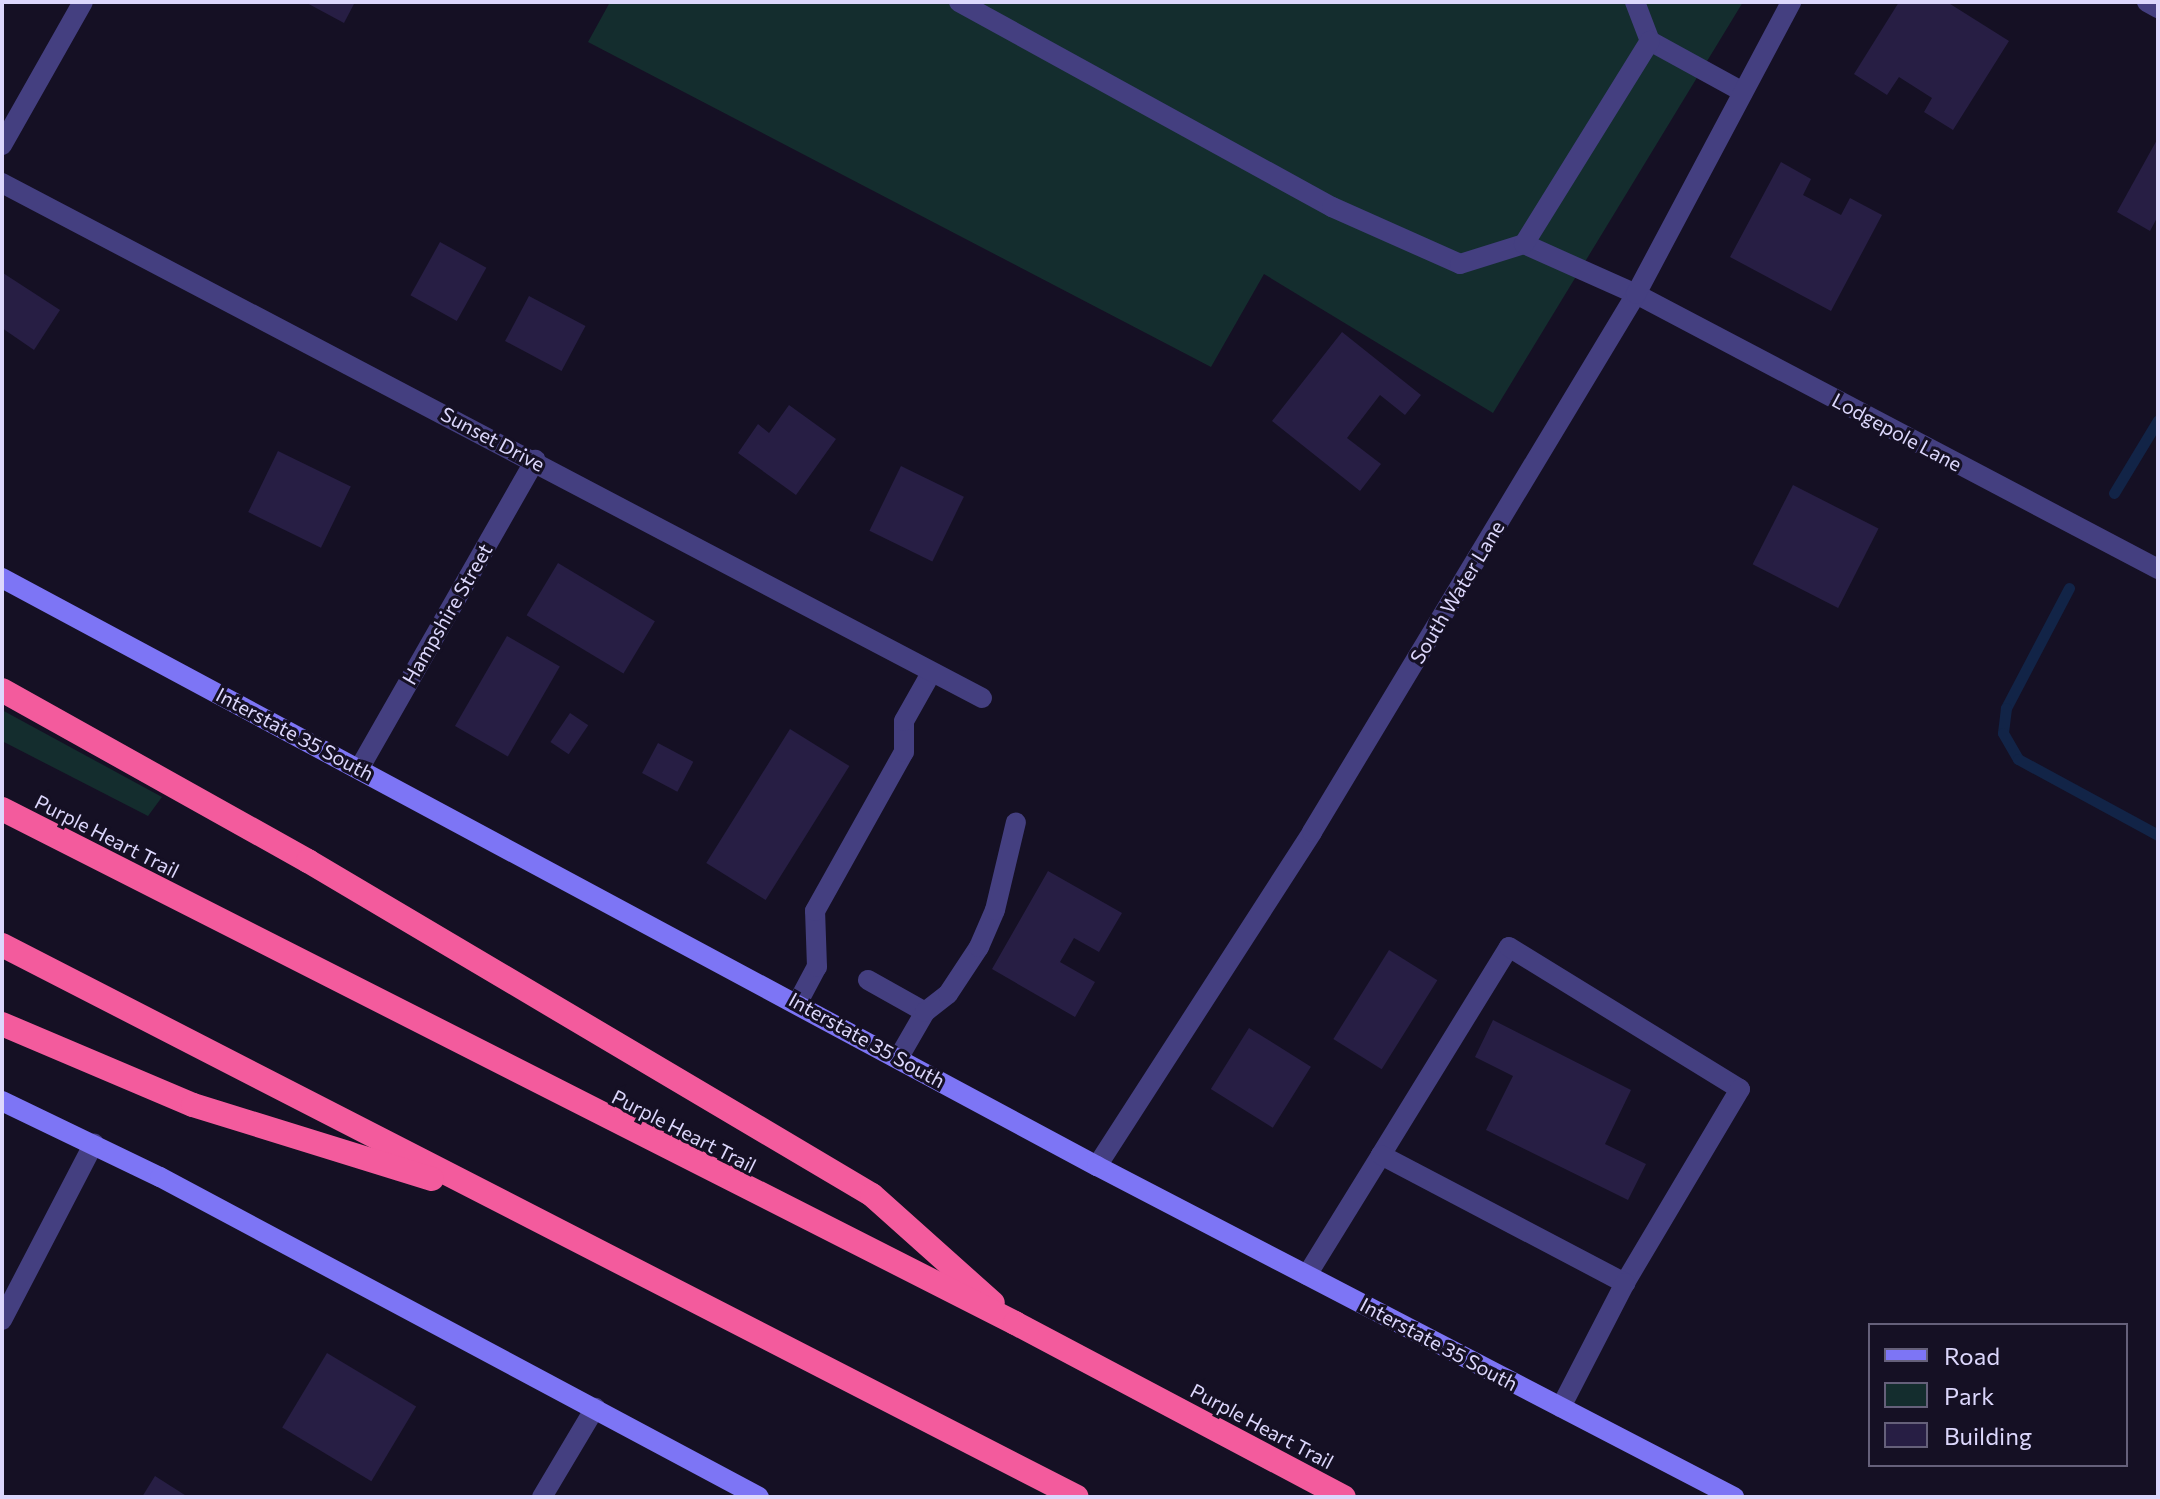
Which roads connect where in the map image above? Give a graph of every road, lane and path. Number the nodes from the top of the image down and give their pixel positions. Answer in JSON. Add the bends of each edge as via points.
{"nodes":[{"id":1,"x":83,"y":2,"type":"edge"},
{"id":2,"x":959,"y":2,"type":"edge"},
{"id":3,"x":1635,"y":2,"type":"edge"},
{"id":4,"x":1791,"y":2,"type":"edge"},
{"id":5,"x":2147,"y":2,"type":"edge"},
{"id":6,"x":2158,"y":8,"type":"edge"},
{"id":7,"x":1650,"y":41,"type":"junction"},
{"id":8,"x":1743,"y":92,"type":"junction"},
{"id":9,"x":2,"y":145,"type":"edge"},
{"id":10,"x":2,"y":183,"type":"edge"},
{"id":11,"x":1524,"y":244,"type":"junction"},
{"id":12,"x":1636,"y":294,"type":"junction"},
{"id":13,"x":535,"y":460,"type":"junction"},
{"id":14,"x":2158,"y":569,"type":"edge"},
{"id":15,"x":2,"y":578,"type":"edge"},
{"id":16,"x":931,"y":673,"type":"junction"},
{"id":17,"x":2,"y":690,"type":"edge"},
{"id":18,"x":982,"y":698,"type":"dead end"},
{"id":19,"x":359,"y":769,"type":"junction"},
{"id":20,"x":2,"y":809,"type":"edge"},
{"id":21,"x":1016,"y":822,"type":"dead end"},
{"id":22,"x":2,"y":945,"type":"edge"},
{"id":23,"x":868,"y":980,"type":"dead end"},
{"id":24,"x":798,"y":1002,"type":"junction"},
{"id":25,"x":925,"y":1012,"type":"junction"},
{"id":26,"x":2,"y":1024,"type":"edge"},
{"id":27,"x":899,"y":1057,"type":"junction"},
{"id":28,"x":2,"y":1101,"type":"edge"},
{"id":29,"x":94,"y":1143,"type":"junction"},
{"id":30,"x":1381,"y":1155,"type":"junction"},
{"id":31,"x":1097,"y":1166,"type":"junction"},
{"id":32,"x":495,"y":1198,"type":"junction"},
{"id":33,"x":1307,"y":1275,"type":"junction"},
{"id":34,"x":1625,"y":1283,"type":"junction"},
{"id":35,"x":2,"y":1320,"type":"edge"},
{"id":36,"x":1015,"y":1323,"type":"junction"},
{"id":37,"x":1561,"y":1407,"type":"junction"},
{"id":38,"x":595,"y":1408,"type":"junction"},
{"id":39,"x":542,"y":1497,"type":"edge"},
{"id":40,"x":759,"y":1497,"type":"edge"},
{"id":41,"x":1077,"y":1497,"type":"edge"},
{"id":42,"x":1344,"y":1497,"type":"edge"},
{"id":43,"x":1734,"y":1497,"type":"edge"}],
"edges":[{"from":1,"to":9,"type":"street"},
{"from":2,"to":11,"type":"street","via":[[1332,207],[1460,264]]},
{"from":3,"to":7,"type":"street"},
{"from":4,"to":8,"type":"street","name":"South Water Lane"},
{"from":5,"to":6,"type":"street"},
{"from":7,"to":8,"type":"street"},
{"from":7,"to":11,"type":"street"},
{"from":8,"to":12,"type":"street","name":"South Water Lane"},
{"from":10,"to":13,"type":"street","name":"Sunset Drive"},
{"from":11,"to":12,"type":"street","name":"Lodgepole Lane"},
{"from":12,"to":14,"type":"street","name":"Lodgepole Lane"},
{"from":12,"to":31,"type":"street","name":"South Water Lane","via":[[1312,832]]},
{"from":13,"to":16,"type":"street","name":"Sunset Drive"},
{"from":13,"to":19,"type":"street","name":"Hampshire Street"},
{"from":15,"to":19,"type":"main road","name":"Interstate 35 South"},
{"from":16,"to":18,"type":"street","name":"Sunset Drive"},
{"from":16,"to":24,"type":"street","via":[[904,721],[904,752],[815,911],[817,967]]},
{"from":17,"to":36,"type":"highway","via":[[308,861],[872,1195]]},
{"from":19,"to":24,"type":"main road","name":"Interstate 35 South"},
{"from":20,"to":36,"type":"highway","name":"Purple Heart Trail"},
{"from":21,"to":25,"type":"street","via":[[995,910],[979,947],[948,994]]},
{"from":22,"to":32,"type":"highway"},
{"from":23,"to":25,"type":"street"},
{"from":24,"to":27,"type":"main road","name":"Interstate 35 South"},
{"from":25,"to":27,"type":"street"},
{"from":26,"to":32,"type":"highway","via":[[193,1105]]},
{"from":27,"to":31,"type":"main road","name":"Interstate 35 South"},
{"from":28,"to":29,"type":"main road"},
{"from":29,"to":35,"type":"street"},
{"from":29,"to":38,"type":"main road"},
{"from":30,"to":33,"type":"street"},
{"from":30,"to":34,"type":"street"},
{"from":30,"to":34,"type":"street","via":[[1509,947],[1740,1089]]},
{"from":31,"to":33,"type":"main road","name":"Interstate 35 South"},
{"from":32,"to":41,"type":"highway"},
{"from":33,"to":37,"type":"main road","name":"Interstate 35 South"},
{"from":34,"to":37,"type":"street"},
{"from":36,"to":42,"type":"highway","name":"Purple Heart Trail"},
{"from":37,"to":43,"type":"main road","name":"Interstate 35 South"},
{"from":38,"to":39,"type":"street"},
{"from":38,"to":40,"type":"main road"}]}
